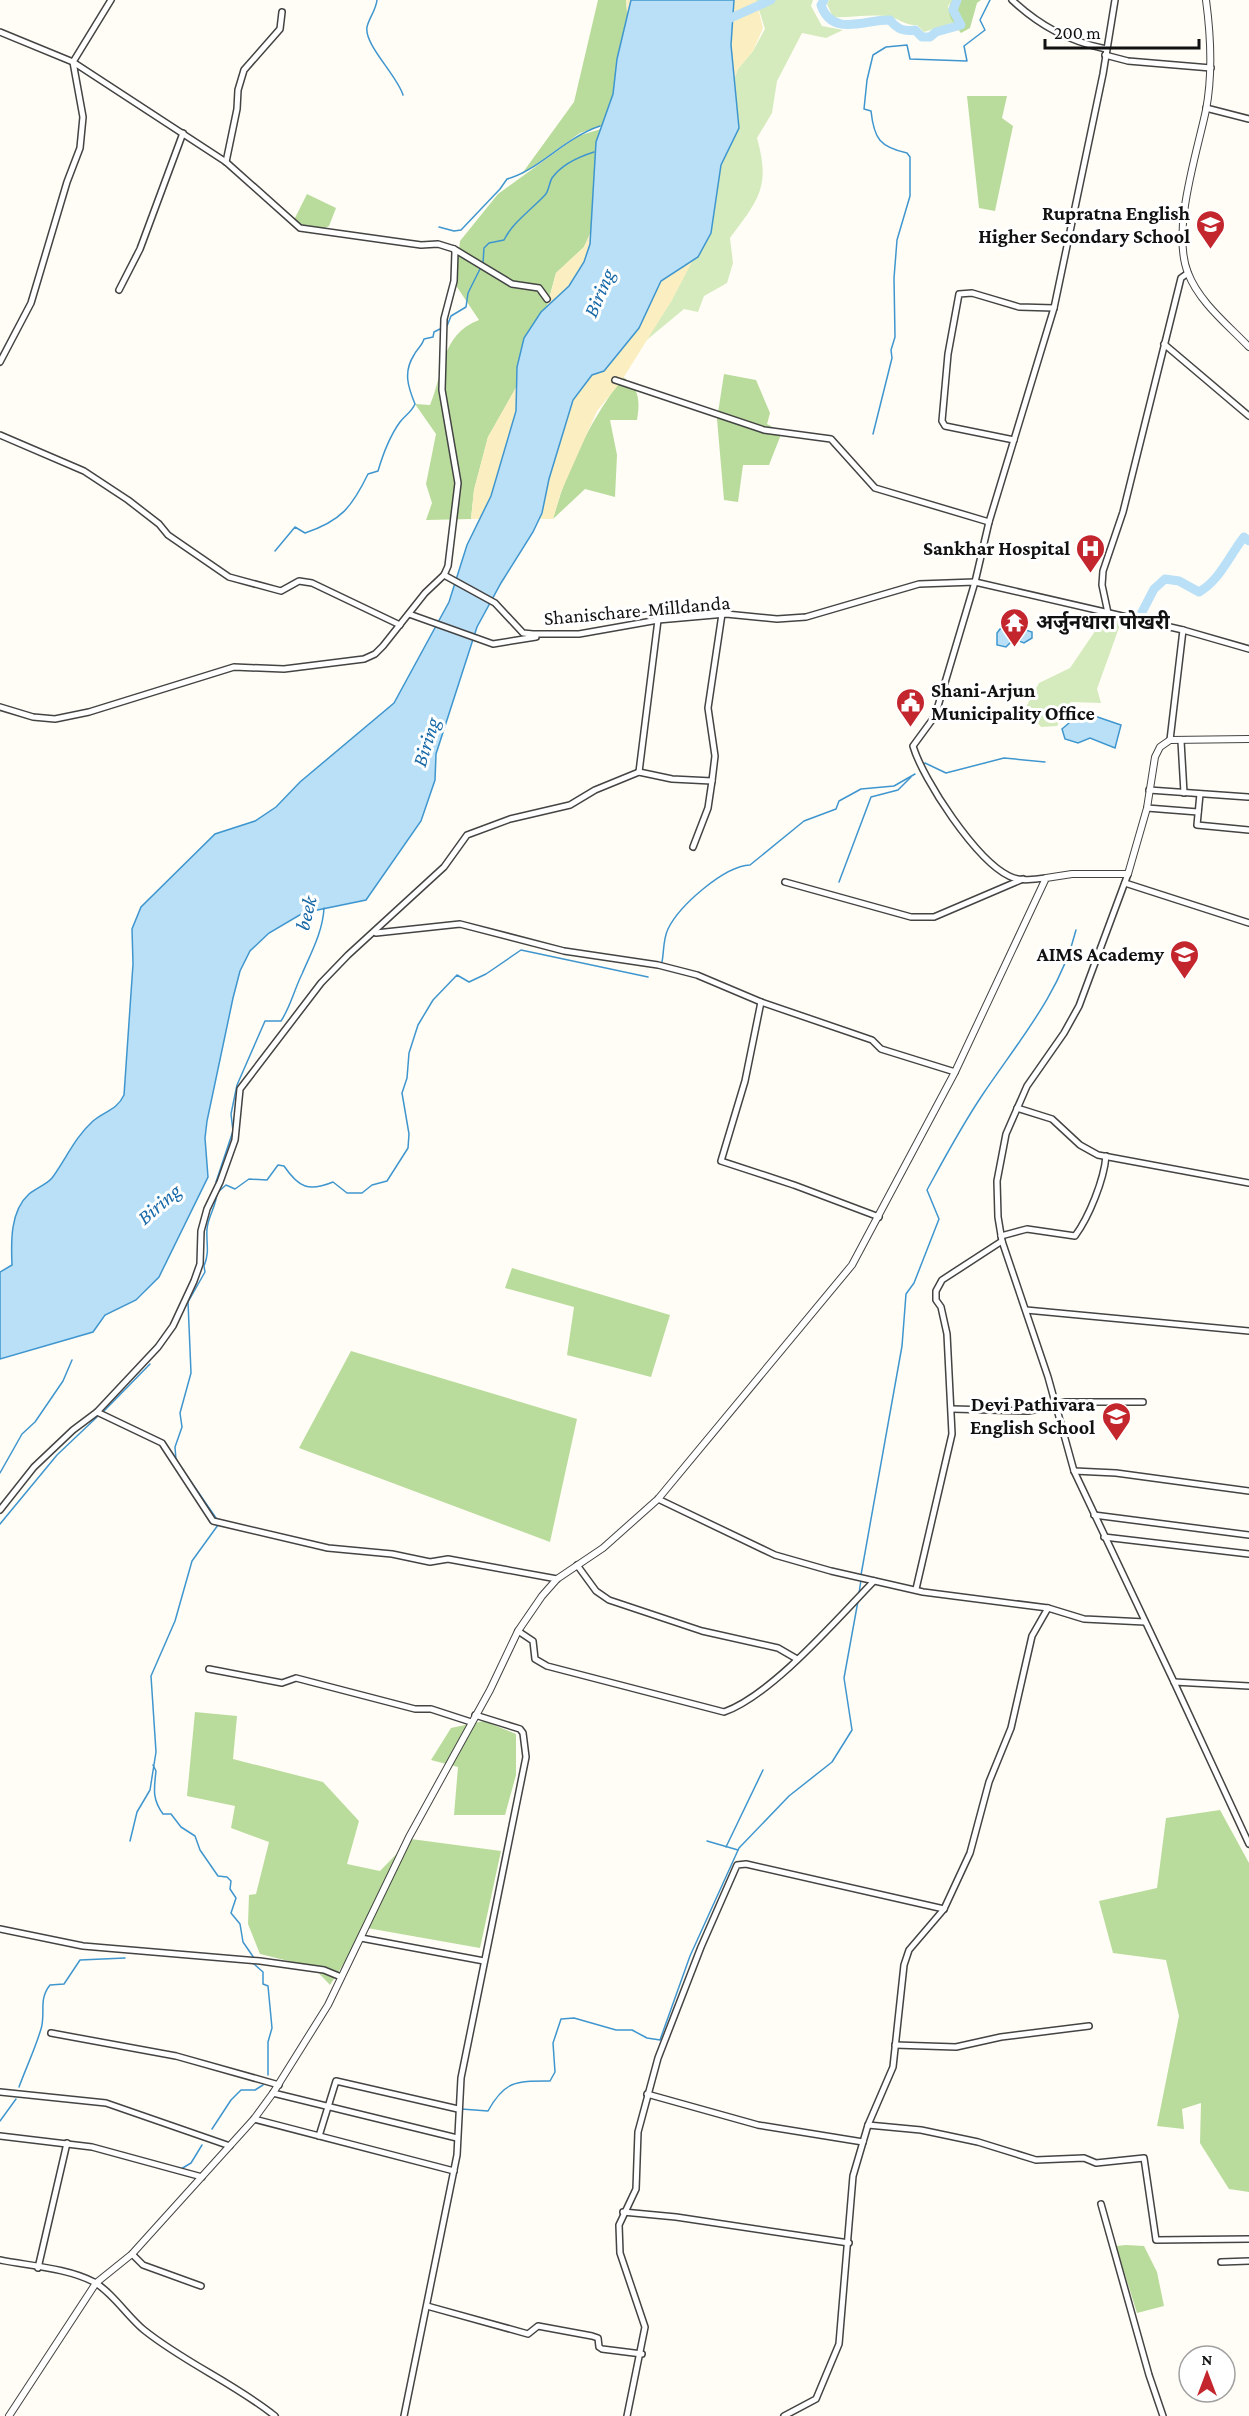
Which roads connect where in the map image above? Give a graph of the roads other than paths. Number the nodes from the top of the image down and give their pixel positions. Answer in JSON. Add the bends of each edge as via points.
{"nodes":[{"id":1,"x":111,"y":0,"type":"edge"},
{"id":2,"x":1012,"y":0,"type":"edge"},
{"id":3,"x":1115,"y":0,"type":"edge"},
{"id":4,"x":1206,"y":0,"type":"edge"},
{"id":5,"x":282,"y":12,"type":"dead end"},
{"id":6,"x":0,"y":32,"type":"edge"},
{"id":7,"x":1105,"y":52,"type":"junction"},
{"id":8,"x":73,"y":62,"type":"junction"},
{"id":9,"x":1211,"y":68,"type":"junction"},
{"id":10,"x":1206,"y":108,"type":"junction"},
{"id":11,"x":1249,"y":119,"type":"edge"},
{"id":12,"x":183,"y":133,"type":"junction"},
{"id":13,"x":226,"y":162,"type":"junction"},
{"id":14,"x":454,"y":249,"type":"junction"},
{"id":15,"x":1188,"y":273,"type":"junction"},
{"id":16,"x":119,"y":290,"type":"dead end"},
{"id":17,"x":547,"y":299,"type":"dead end"},
{"id":18,"x":1054,"y":308,"type":"junction"},
{"id":19,"x":1164,"y":344,"type":"junction"},
{"id":20,"x":1249,"y":347,"type":"edge"},
{"id":21,"x":0,"y":362,"type":"edge"},
{"id":22,"x":615,"y":380,"type":"dead end"},
{"id":23,"x":1249,"y":416,"type":"edge"},
{"id":24,"x":0,"y":435,"type":"edge"},
{"id":25,"x":1014,"y":440,"type":"junction"},
{"id":26,"x":989,"y":522,"type":"junction"},
{"id":27,"x":444,"y":575,"type":"junction"},
{"id":28,"x":975,"y":582,"type":"junction"},
{"id":29,"x":1108,"y":613,"type":"junction"},
{"id":30,"x":409,"y":614,"type":"junction"},
{"id":31,"x":722,"y":614,"type":"junction"},
{"id":32,"x":658,"y":620,"type":"junction"},
{"id":33,"x":400,"y":626,"type":"junction"},
{"id":34,"x":1184,"y":630,"type":"junction"},
{"id":35,"x":546,"y":634,"type":"junction"},
{"id":36,"x":1249,"y":649,"type":"edge"},
{"id":37,"x":0,"y":707,"type":"edge"},
{"id":38,"x":1170,"y":740,"type":"junction"},
{"id":39,"x":1249,"y":740,"type":"edge"},
{"id":40,"x":1181,"y":741,"type":"junction"},
{"id":41,"x":639,"y":772,"type":"junction"},
{"id":42,"x":712,"y":781,"type":"junction"},
{"id":43,"x":1149,"y":790,"type":"junction"},
{"id":44,"x":1184,"y":793,"type":"junction"},
{"id":45,"x":1200,"y":794,"type":"junction"},
{"id":46,"x":1248,"y":797,"type":"edge"},
{"id":47,"x":1147,"y":808,"type":"junction"},
{"id":48,"x":1198,"y":812,"type":"junction"},
{"id":49,"x":1249,"y":830,"type":"edge"},
{"id":50,"x":693,"y":847,"type":"dead end"},
{"id":51,"x":1128,"y":874,"type":"junction"},
{"id":52,"x":1046,"y":878,"type":"junction"},
{"id":53,"x":1023,"y":879,"type":"junction"},
{"id":54,"x":785,"y":882,"type":"dead end"},
{"id":55,"x":1125,"y":884,"type":"junction"},
{"id":56,"x":1249,"y":923,"type":"edge"},
{"id":57,"x":375,"y":933,"type":"junction"},
{"id":58,"x":761,"y":1002,"type":"junction"},
{"id":59,"x":955,"y":1072,"type":"junction"},
{"id":60,"x":1017,"y":1108,"type":"junction"},
{"id":61,"x":1106,"y":1156,"type":"junction"},
{"id":62,"x":1249,"y":1183,"type":"edge"},
{"id":63,"x":879,"y":1217,"type":"junction"},
{"id":64,"x":1001,"y":1238,"type":"junction"},
{"id":65,"x":1026,"y":1310,"type":"junction"},
{"id":66,"x":1249,"y":1331,"type":"edge"},
{"id":67,"x":1143,"y":1402,"type":"dead end"},
{"id":68,"x":1057,"y":1405,"type":"junction"},
{"id":69,"x":952,"y":1409,"type":"junction"},
{"id":70,"x":97,"y":1412,"type":"junction"},
{"id":71,"x":1074,"y":1471,"type":"junction"},
{"id":72,"x":1249,"y":1491,"type":"edge"},
{"id":73,"x":658,"y":1498,"type":"junction"},
{"id":74,"x":0,"y":1510,"type":"edge"},
{"id":75,"x":1094,"y":1515,"type":"junction"},
{"id":76,"x":1249,"y":1535,"type":"edge"},
{"id":77,"x":1104,"y":1537,"type":"junction"},
{"id":78,"x":1249,"y":1554,"type":"edge"},
{"id":79,"x":577,"y":1565,"type":"junction"},
{"id":80,"x":557,"y":1579,"type":"junction"},
{"id":81,"x":874,"y":1581,"type":"junction"},
{"id":82,"x":916,"y":1589,"type":"junction"},
{"id":83,"x":1048,"y":1608,"type":"junction"},
{"id":84,"x":1145,"y":1622,"type":"junction"},
{"id":85,"x":518,"y":1631,"type":"junction"},
{"id":86,"x":797,"y":1659,"type":"junction"},
{"id":87,"x":209,"y":1669,"type":"dead end"},
{"id":88,"x":1174,"y":1682,"type":"junction"},
{"id":89,"x":1249,"y":1686,"type":"edge"},
{"id":90,"x":475,"y":1715,"type":"junction"},
{"id":91,"x":471,"y":1722,"type":"junction"},
{"id":92,"x":1249,"y":1844,"type":"edge"},
{"id":93,"x":944,"y":1910,"type":"junction"},
{"id":94,"x":0,"y":1929,"type":"edge"},
{"id":95,"x":361,"y":1938,"type":"junction"},
{"id":96,"x":484,"y":1961,"type":"junction"},
{"id":97,"x":342,"y":1977,"type":"junction"},
{"id":98,"x":1089,"y":2026,"type":"dead end"},
{"id":99,"x":51,"y":2033,"type":"dead end"},
{"id":100,"x":895,"y":2045,"type":"junction"},
{"id":101,"x":279,"y":2085,"type":"junction"},
{"id":102,"x":0,"y":2092,"type":"edge"},
{"id":103,"x":273,"y":2093,"type":"junction"},
{"id":104,"x":646,"y":2094,"type":"junction"},
{"id":105,"x":328,"y":2106,"type":"junction"},
{"id":106,"x":458,"y":2109,"type":"junction"},
{"id":107,"x":254,"y":2119,"type":"junction"},
{"id":108,"x":868,"y":2125,"type":"junction"},
{"id":109,"x":0,"y":2136,"type":"edge"},
{"id":110,"x":319,"y":2136,"type":"junction"},
{"id":111,"x":456,"y":2138,"type":"junction"},
{"id":112,"x":863,"y":2142,"type":"junction"},
{"id":113,"x":67,"y":2143,"type":"junction"},
{"id":114,"x":230,"y":2146,"type":"junction"},
{"id":115,"x":454,"y":2170,"type":"junction"},
{"id":116,"x":202,"y":2177,"type":"junction"},
{"id":117,"x":1101,"y":2204,"type":"dead end"},
{"id":118,"x":623,"y":2212,"type":"junction"},
{"id":119,"x":1249,"y":2239,"type":"edge"},
{"id":120,"x":849,"y":2243,"type":"junction"},
{"id":121,"x":132,"y":2254,"type":"junction"},
{"id":122,"x":0,"y":2260,"type":"edge"},
{"id":123,"x":1249,"y":2261,"type":"edge"},
{"id":124,"x":1221,"y":2262,"type":"dead end"},
{"id":125,"x":38,"y":2268,"type":"junction"},
{"id":126,"x":96,"y":2283,"type":"junction"},
{"id":127,"x":201,"y":2286,"type":"dead end"},
{"id":128,"x":427,"y":2306,"type":"junction"},
{"id":129,"x":642,"y":2354,"type":"junction"},
{"id":130,"x":9,"y":2416,"type":"edge"},
{"id":131,"x":275,"y":2416,"type":"edge"},
{"id":132,"x":404,"y":2416,"type":"edge"},
{"id":133,"x":627,"y":2416,"type":"edge"},
{"id":134,"x":784,"y":2416,"type":"edge"},
{"id":135,"x":1163,"y":2416,"type":"edge"}],
"edges":[{"from":1,"to":8,"type":"street"},
{"from":2,"to":7,"type":"street","via":[[1053,32]]},
{"from":3,"to":7,"type":"street"},
{"from":4,"to":9,"type":"street"},
{"from":5,"to":13,"type":"street","via":[[280,29],[244,70]]},
{"from":6,"to":8,"type":"street"},
{"from":7,"to":9,"type":"street","via":[[1128,61]]},
{"from":7,"to":18,"type":"street"},
{"from":8,"to":12,"type":"street"},
{"from":8,"to":21,"type":"street","via":[[83,117],[80,148],[66,182],[31,303]]},
{"from":9,"to":10,"type":"street"},
{"from":10,"to":11,"type":"street"},
{"from":10,"to":15,"type":"street","via":[[1185,204]]},
{"from":12,"to":13,"type":"street"},
{"from":12,"to":16,"type":"street","via":[[140,249]]},
{"from":13,"to":14,"type":"street","via":[[300,228]]},
{"from":14,"to":17,"type":"street","via":[[512,284],[539,288]]},
{"from":14,"to":27,"type":"street","via":[[454,281],[444,319],[442,390],[458,483]]},
{"from":15,"to":19,"type":"street","via":[[1181,278]]},
{"from":15,"to":20,"type":"street","via":[[1197,290]]},
{"from":18,"to":25,"type":"street"},
{"from":18,"to":25,"type":"street","via":[[1020,307],[972,293],[959,294],[942,421],[945,426]]},
{"from":19,"to":23,"type":"street"},
{"from":19,"to":29,"type":"street","via":[[1124,512],[1103,571]]},
{"from":22,"to":26,"type":"street","via":[[764,430],[831,439],[875,488]]},
{"from":24,"to":33,"type":"street","via":[[84,471],[229,577],[281,591],[304,580]]},
{"from":25,"to":26,"type":"street"},
{"from":26,"to":28,"type":"street"},
{"from":27,"to":30,"type":"street"},
{"from":27,"to":35,"type":"street","name":"Shanischare-Milldanda","via":[[495,603],[523,633]]},
{"from":28,"to":29,"type":"street","name":"Shanischare-Milldanda"},
{"from":28,"to":31,"type":"street","name":"Shanischare-Milldanda","via":[[919,584],[806,617],[777,619]]},
{"from":28,"to":53,"type":"street","via":[[934,716],[913,746],[919,765],[952,818],[985,856],[1009,876]]},
{"from":29,"to":34,"type":"street","name":"Shanischare-Milldanda"},
{"from":30,"to":33,"type":"street"},
{"from":30,"to":35,"type":"street","via":[[493,644]]},
{"from":31,"to":32,"type":"street","name":"Shanischare-Milldanda"},
{"from":31,"to":42,"type":"street","via":[[708,708],[715,756]]},
{"from":32,"to":35,"type":"street","name":"Shanischare-Milldanda","via":[[579,634]]},
{"from":32,"to":41,"type":"street"},
{"from":33,"to":37,"type":"street","via":[[375,654],[354,662],[284,669],[234,667],[55,719]]},
{"from":34,"to":36,"type":"street","name":"Shanischare-Milldanda"},
{"from":34,"to":38,"type":"street"},
{"from":38,"to":40,"type":"street"},
{"from":38,"to":43,"type":"street","via":[[1155,757]]},
{"from":39,"to":40,"type":"street"},
{"from":40,"to":44,"type":"street"},
{"from":41,"to":42,"type":"street"},
{"from":41,"to":57,"type":"street","via":[[570,805],[510,819],[467,836],[444,867]]},
{"from":42,"to":50,"type":"street","via":[[708,808]]},
{"from":43,"to":44,"type":"street"},
{"from":43,"to":47,"type":"street"},
{"from":44,"to":45,"type":"street"},
{"from":45,"to":46,"type":"street"},
{"from":45,"to":48,"type":"street"},
{"from":47,"to":48,"type":"street"},
{"from":47,"to":51,"type":"street"},
{"from":48,"to":49,"type":"street","via":[[1197,825]]},
{"from":51,"to":52,"type":"street"},
{"from":51,"to":55,"type":"street"},
{"from":52,"to":53,"type":"street"},
{"from":52,"to":59,"type":"street"},
{"from":53,"to":54,"type":"street","via":[[941,914],[911,917]]},
{"from":55,"to":56,"type":"street"},
{"from":55,"to":60,"type":"street","via":[[1079,1006]]},
{"from":57,"to":58,"type":"street","via":[[460,924],[564,951],[698,975]]},
{"from":57,"to":70,"type":"street","via":[[321,983],[240,1089],[235,1140],[207,1209],[194,1281],[168,1333]]},
{"from":58,"to":59,"type":"street","via":[[872,1040],[882,1049]]},
{"from":58,"to":63,"type":"street","via":[[745,1081],[721,1161]]},
{"from":59,"to":63,"type":"street"},
{"from":60,"to":61,"type":"street","via":[[1052,1119],[1089,1151]]},
{"from":60,"to":64,"type":"street","via":[[1003,1145],[997,1181]]},
{"from":61,"to":62,"type":"street"},
{"from":61,"to":64,"type":"street","via":[[1100,1184],[1075,1236],[1027,1229]]},
{"from":63,"to":73,"type":"street","via":[[852,1265]]},
{"from":64,"to":65,"type":"street"},
{"from":64,"to":69,"type":"street","via":[[942,1280],[936,1291],[947,1334]]},
{"from":65,"to":66,"type":"street"},
{"from":65,"to":68,"type":"street"},
{"from":67,"to":68,"type":"street","via":[[1066,1401]]},
{"from":68,"to":69,"type":"street","via":[[1028,1411]]},
{"from":68,"to":71,"type":"street"},
{"from":69,"to":82,"type":"street","via":[[948,1461]]},
{"from":70,"to":74,"type":"street","via":[[34,1467]]},
{"from":70,"to":80,"type":"street","via":[[162,1443],[213,1521],[328,1548],[430,1562],[448,1559]]},
{"from":71,"to":72,"type":"street"},
{"from":71,"to":75,"type":"street"},
{"from":73,"to":79,"type":"street","via":[[603,1548]]},
{"from":73,"to":81,"type":"street","via":[[775,1556]]},
{"from":75,"to":76,"type":"street"},
{"from":75,"to":77,"type":"street"},
{"from":77,"to":78,"type":"street"},
{"from":77,"to":84,"type":"street"},
{"from":79,"to":80,"type":"street"},
{"from":79,"to":86,"type":"street","via":[[596,1591],[609,1600],[702,1631],[778,1648]]},
{"from":80,"to":85,"type":"street"},
{"from":81,"to":82,"type":"street"},
{"from":81,"to":86,"type":"street"},
{"from":82,"to":83,"type":"street"},
{"from":83,"to":84,"type":"street","via":[[1084,1619]]},
{"from":83,"to":93,"type":"street","via":[[1032,1636],[1011,1728],[989,1782],[970,1853]]},
{"from":84,"to":88,"type":"street"},
{"from":85,"to":86,"type":"street","via":[[533,1641],[535,1659],[548,1666],[724,1712],[739,1707]]},
{"from":85,"to":90,"type":"street"},
{"from":87,"to":91,"type":"street","via":[[282,1683],[296,1678]]},
{"from":88,"to":89,"type":"street"},
{"from":88,"to":92,"type":"street"},
{"from":90,"to":91,"type":"street"},
{"from":90,"to":96,"type":"street","via":[[520,1729],[526,1757]]},
{"from":91,"to":95,"type":"street","via":[[409,1837]]},
{"from":93,"to":100,"type":"street","via":[[909,1950],[899,1995]]},
{"from":93,"to":104,"type":"street","via":[[737,1865],[701,1947]]},
{"from":94,"to":97,"type":"street","via":[[83,1946],[260,1961],[324,1970]]},
{"from":95,"to":96,"type":"street"},
{"from":95,"to":97,"type":"street"},
{"from":96,"to":106,"type":"street"},
{"from":97,"to":101,"type":"street"},
{"from":98,"to":100,"type":"street","via":[[956,2047]]},
{"from":99,"to":101,"type":"street","via":[[176,2056]]},
{"from":100,"to":108,"type":"street","via":[[893,2067]]},
{"from":101,"to":103,"type":"street"},
{"from":102,"to":114,"type":"street","via":[[106,2103]]},
{"from":103,"to":105,"type":"street"},
{"from":103,"to":107,"type":"street"},
{"from":104,"to":112,"type":"street","via":[[758,2125]]},
{"from":104,"to":118,"type":"street","via":[[636,2148],[638,2180]]},
{"from":105,"to":106,"type":"street","via":[[334,2084],[339,2081]]},
{"from":105,"to":110,"type":"street"},
{"from":105,"to":111,"type":"street"},
{"from":106,"to":111,"type":"street"},
{"from":107,"to":110,"type":"street"},
{"from":107,"to":114,"type":"street"},
{"from":108,"to":112,"type":"street"},
{"from":108,"to":119,"type":"street","via":[[921,2130],[1036,2160],[1084,2158],[1096,2163],[1144,2158],[1156,2240]]},
{"from":109,"to":113,"type":"street"},
{"from":110,"to":115,"type":"street"},
{"from":111,"to":115,"type":"street"},
{"from":112,"to":120,"type":"street","via":[[853,2176]]},
{"from":113,"to":116,"type":"street"},
{"from":113,"to":125,"type":"street"},
{"from":114,"to":116,"type":"street"},
{"from":115,"to":128,"type":"street"},
{"from":116,"to":121,"type":"street"},
{"from":117,"to":135,"type":"street"},
{"from":118,"to":120,"type":"street"},
{"from":118,"to":129,"type":"street","via":[[619,2225],[620,2253],[645,2327]]},
{"from":120,"to":134,"type":"street","via":[[839,2344],[816,2399]]},
{"from":121,"to":126,"type":"street"},
{"from":121,"to":127,"type":"street","via":[[151,2269]]},
{"from":122,"to":125,"type":"street"},
{"from":123,"to":124,"type":"street"},
{"from":125,"to":126,"type":"street"},
{"from":126,"to":130,"type":"street"},
{"from":126,"to":131,"type":"street","via":[[143,2329],[186,2360],[247,2393]]},
{"from":128,"to":129,"type":"street","via":[[528,2334],[538,2326],[592,2336],[598,2338],[602,2349]]},
{"from":128,"to":132,"type":"street"},
{"from":129,"to":133,"type":"street"}]}
